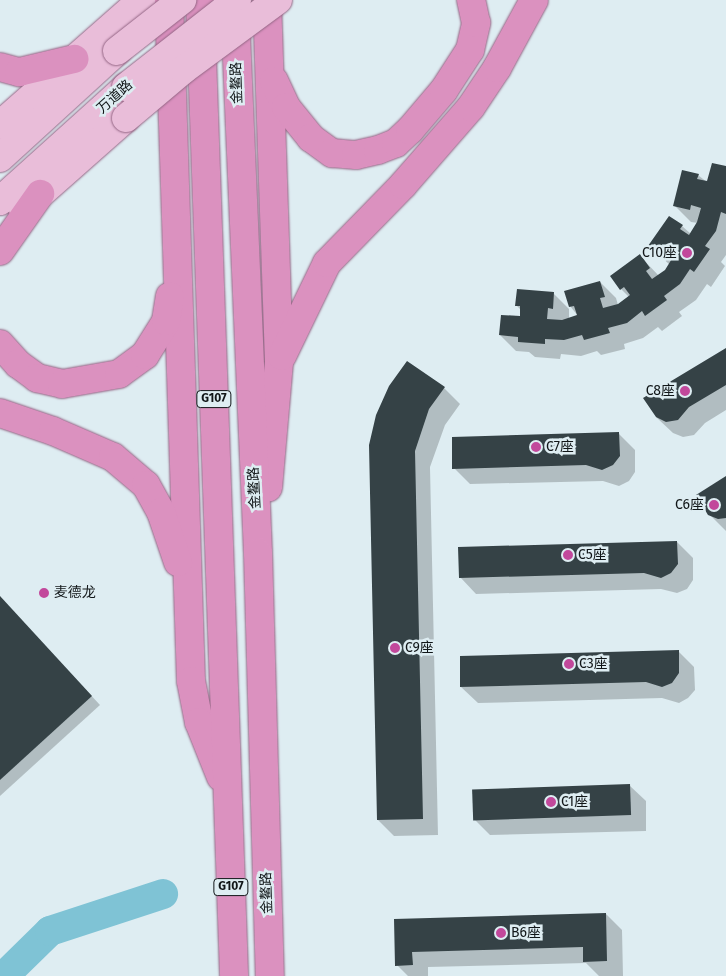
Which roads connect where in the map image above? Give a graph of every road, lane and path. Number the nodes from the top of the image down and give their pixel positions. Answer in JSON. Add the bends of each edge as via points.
{"nodes":[{"id":1,"x":142,"y":0,"type":"edge"},
{"id":2,"x":169,"y":0,"type":"edge"},
{"id":3,"x":182,"y":0,"type":"edge"},
{"id":4,"x":200,"y":0,"type":"edge"},
{"id":5,"x":236,"y":0,"type":"edge"},
{"id":6,"x":267,"y":0,"type":"edge"},
{"id":7,"x":278,"y":0,"type":"edge"},
{"id":8,"x":471,"y":0,"type":"edge"},
{"id":9,"x":534,"y":0,"type":"edge"},
{"id":10,"x":114,"y":39,"type":"junction"},
{"id":11,"x":74,"y":59,"type":"junction"},
{"id":12,"x":270,"y":61,"type":"junction"},
{"id":13,"x":0,"y":67,"type":"edge"},
{"id":14,"x":0,"y":125,"type":"edge"},
{"id":15,"x":0,"y":158,"type":"edge"},
{"id":16,"x":40,"y":194,"type":"junction"},
{"id":17,"x":0,"y":201,"type":"edge"},
{"id":18,"x":0,"y":231,"type":"edge"},
{"id":19,"x":0,"y":250,"type":"edge"},
{"id":20,"x":177,"y":260,"type":"junction"},
{"id":21,"x":0,"y":344,"type":"edge"},
{"id":22,"x":279,"y":362,"type":"junction"},
{"id":23,"x":0,"y":413,"type":"edge"},
{"id":24,"x":258,"y":553,"type":"junction"},
{"id":25,"x":191,"y":618,"type":"junction"},
{"id":26,"x":229,"y":797,"type":"junction"},
{"id":27,"x":234,"y":976,"type":"edge"},
{"id":28,"x":270,"y":976,"type":"edge"}],
"edges":[{"from":1,"to":10,"type":"main road"},
{"from":2,"to":20,"type":"highway"},
{"from":3,"to":10,"type":"main road","bridge":true},
{"from":4,"to":26,"type":"highway","number":"G107"},
{"from":5,"to":17,"type":"main road","name":"万道路","bridge":true,"via":[[126,87]]},
{"from":5,"to":24,"type":"highway","name":"金鳌路","number":"G107"},
{"from":6,"to":12,"type":"highway"},
{"from":7,"to":16,"type":"main road","bridge":true,"via":[[183,70]]},
{"from":8,"to":12,"type":"highway","via":[[476,24],[470,50],[444,90],[410,130],[396,142],[378,150],[356,156],[332,153],[311,138],[286,107],[276,88]]},
{"from":9,"to":22,"type":"highway","via":[[497,68],[471,107],[403,185],[327,263]]},
{"from":10,"to":11,"type":"main road"},
{"from":10,"to":15,"type":"main road"},
{"from":11,"to":13,"type":"highway","via":[[19,72]]},
{"from":11,"to":14,"type":"main road"},
{"from":12,"to":22,"type":"highway"},
{"from":16,"to":18,"type":"main road"},
{"from":16,"to":19,"type":"highway"},
{"from":20,"to":21,"type":"highway","via":[[166,321],[145,355],[119,374],[62,384],[36,378]]},
{"from":20,"to":25,"type":"highway"},
{"from":22,"to":24,"type":"highway","via":[[276,425]]},
{"from":23,"to":25,"type":"highway","via":[[113,457],[146,485],[174,545]]},
{"from":24,"to":28,"type":"highway","name":"金鳌路","number":"G107"},
{"from":25,"to":26,"type":"highway","via":[[191,681],[200,722]]},
{"from":26,"to":27,"type":"highway","number":"G107"}]}
